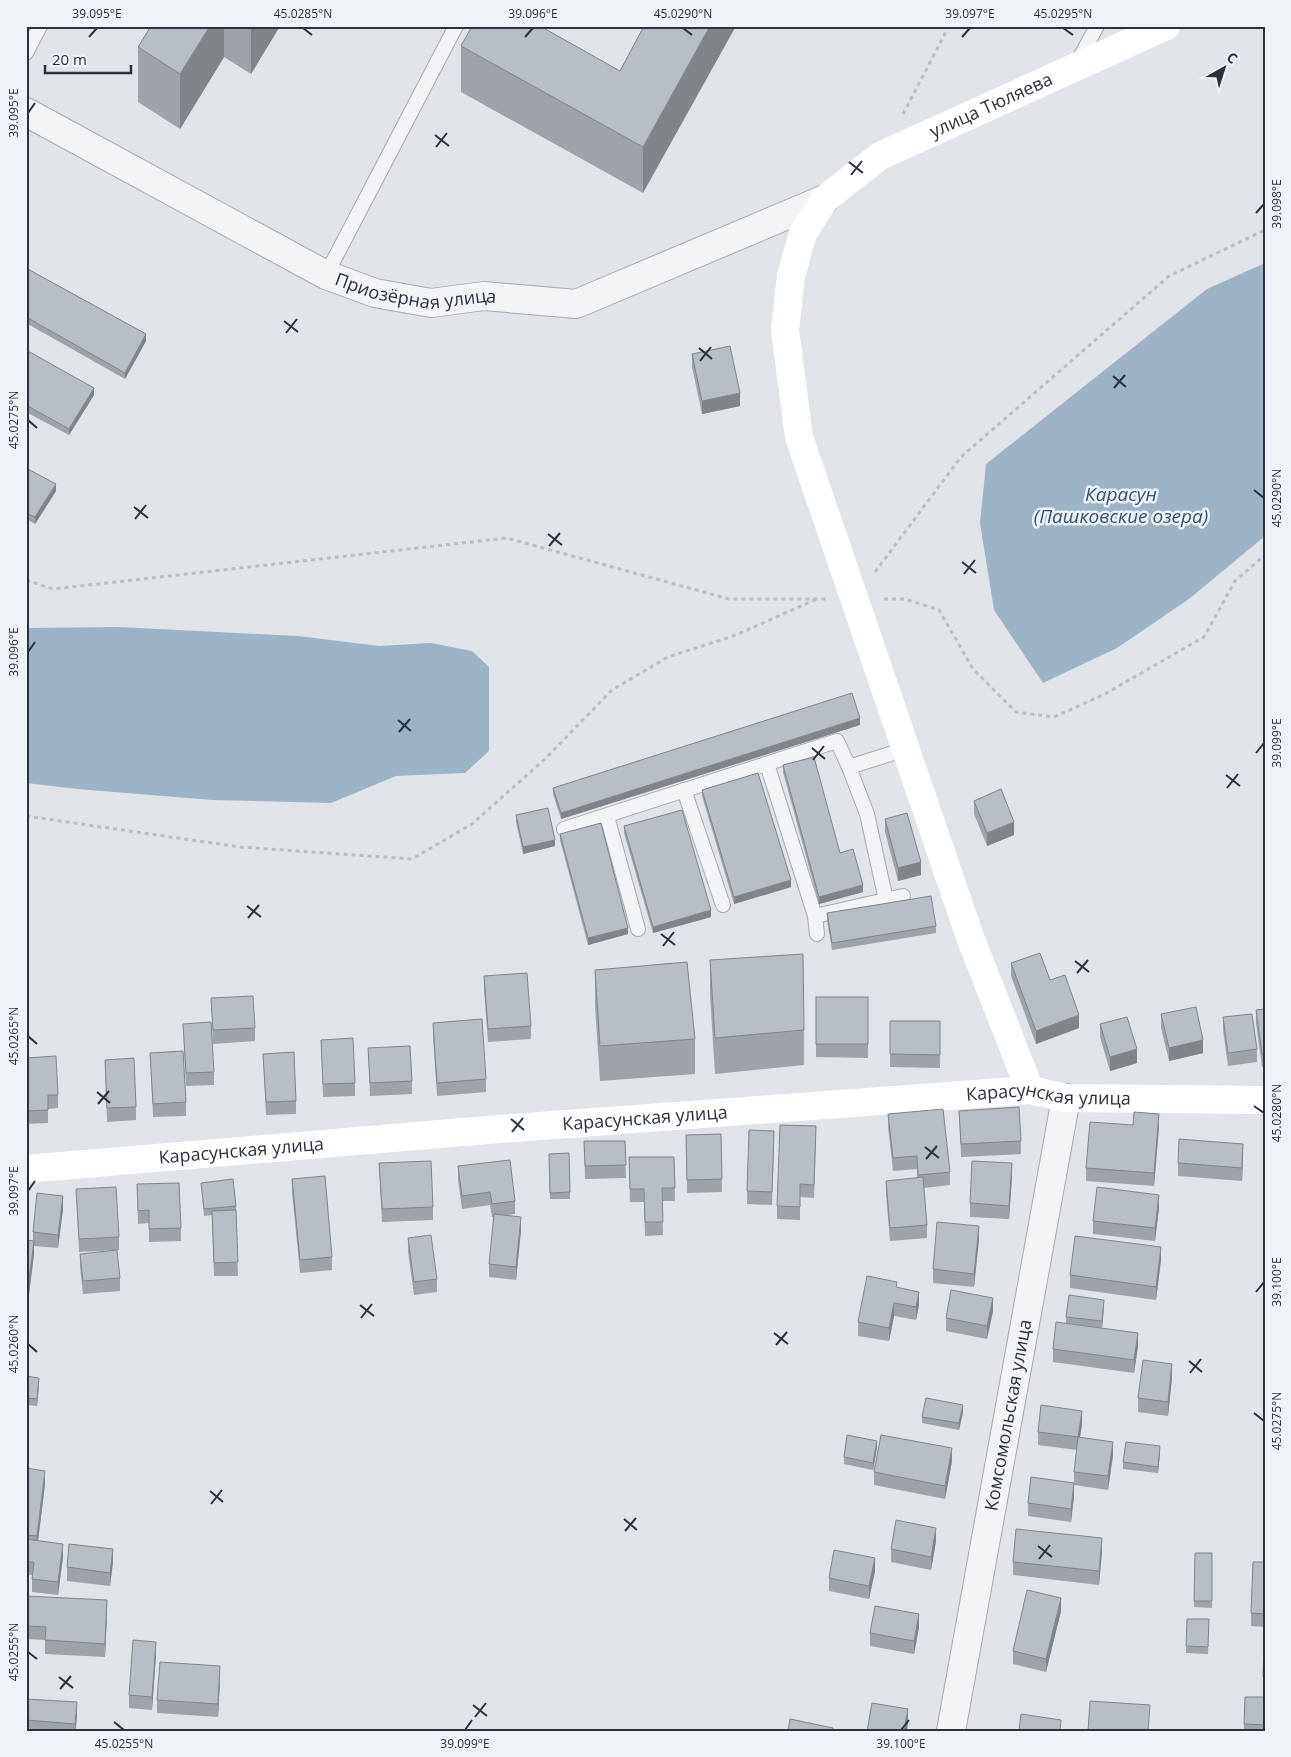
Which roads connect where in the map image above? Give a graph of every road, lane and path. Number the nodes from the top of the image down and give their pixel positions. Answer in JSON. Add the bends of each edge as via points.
{"nodes":[{"id":1,"x":40,"y":26,"type":"edge"},
{"id":2,"x":456,"y":26,"type":"edge"},
{"id":3,"x":949,"y":26,"type":"edge"},
{"id":4,"x":1097,"y":26,"type":"edge"},
{"id":5,"x":1166,"y":26,"type":"edge"},
{"id":6,"x":26,"y":53,"type":"edge"},
{"id":7,"x":1074,"y":69,"type":"junction"},
{"id":8,"x":26,"y":112,"type":"edge"},
{"id":9,"x":880,"y":156,"type":"junction"},
{"id":10,"x":826,"y":198,"type":"junction"},
{"id":11,"x":1265,"y":230,"type":"edge"},
{"id":12,"x":326,"y":275,"type":"junction"},
{"id":13,"x":1265,"y":555,"type":"edge"},
{"id":14,"x":26,"y":580,"type":"edge"},
{"id":15,"x":818,"y":599,"type":"junction"},
{"id":16,"x":855,"y":599,"type":"junction"},
{"id":17,"x":906,"y":749,"type":"junction"},
{"id":18,"x":767,"y":764,"type":"junction"},
{"id":19,"x":849,"y":766,"type":"junction"},
{"id":20,"x":684,"y":790,"type":"junction"},
{"id":21,"x":26,"y":816,"type":"edge"},
{"id":22,"x":607,"y":816,"type":"junction"},
{"id":23,"x":564,"y":829,"type":"dead end"},
{"id":24,"x":903,"y":896,"type":"dead end"},
{"id":25,"x":886,"y":900,"type":"junction"},
{"id":26,"x":723,"y":905,"type":"dead end"},
{"id":27,"x":815,"y":916,"type":"junction"},
{"id":28,"x":638,"y":929,"type":"dead end"},
{"id":29,"x":817,"y":934,"type":"dead end"},
{"id":30,"x":1030,"y":1090,"type":"junction"},
{"id":31,"x":1066,"y":1098,"type":"junction"},
{"id":32,"x":1265,"y":1100,"type":"edge"},
{"id":33,"x":26,"y":1169,"type":"edge"},
{"id":34,"x":952,"y":1731,"type":"edge"}],
"edges":[{"from":1,"to":6,"type":"lane"},
{"from":2,"to":12,"type":"lane"},
{"from":3,"to":9,"type":"path"},
{"from":4,"to":7,"type":"lane"},
{"from":5,"to":7,"type":"street","name":"улица Тюляева"},
{"from":7,"to":9,"type":"street","name":"улица Тюляева"},
{"from":8,"to":12,"type":"street","name":"Приозёрная улица"},
{"from":9,"to":10,"type":"street","name":"улица Тюляева"},
{"from":10,"to":12,"type":"street","name":"Приозёрная улица","via":[[576,304],[484,296],[431,302],[376,293]]},
{"from":10,"to":16,"type":"street","name":"улица Тюляева","via":[[803,233],[792,276],[786,330],[800,437]]},
{"from":11,"to":16,"type":"path","via":[[1169,276],[961,457]]},
{"from":13,"to":16,"type":"path","via":[[1235,581],[1204,637],[1103,695],[1054,717],[1016,712],[973,669],[939,610],[905,599]]},
{"from":14,"to":15,"type":"path","via":[[53,589],[507,538],[729,599]]},
{"from":15,"to":16,"type":"path"},
{"from":15,"to":21,"type":"path","via":[[736,635],[668,658],[612,690],[545,759],[472,824],[412,860],[240,847]]},
{"from":16,"to":17,"type":"street","name":"улица Тюляева"},
{"from":17,"to":19,"type":"lane"},
{"from":17,"to":30,"type":"street","name":"улица Тюляева","via":[[970,937]]},
{"from":18,"to":19,"type":"lane","via":[[836,741]]},
{"from":18,"to":20,"type":"lane"},
{"from":18,"to":27,"type":"lane"},
{"from":19,"to":25,"type":"lane","via":[[867,814]]},
{"from":20,"to":22,"type":"lane"},
{"from":20,"to":26,"type":"lane"},
{"from":22,"to":23,"type":"lane"},
{"from":22,"to":28,"type":"lane"},
{"from":24,"to":25,"type":"lane"},
{"from":25,"to":27,"type":"lane"},
{"from":27,"to":29,"type":"lane"},
{"from":30,"to":31,"type":"street","name":"Карасунская улица"},
{"from":30,"to":33,"type":"street","name":"Карасунская улица","via":[[499,1129]]},
{"from":31,"to":32,"type":"street","name":"Карасунская улица"},
{"from":31,"to":34,"type":"street","name":"Комсомольская улица"}]}
